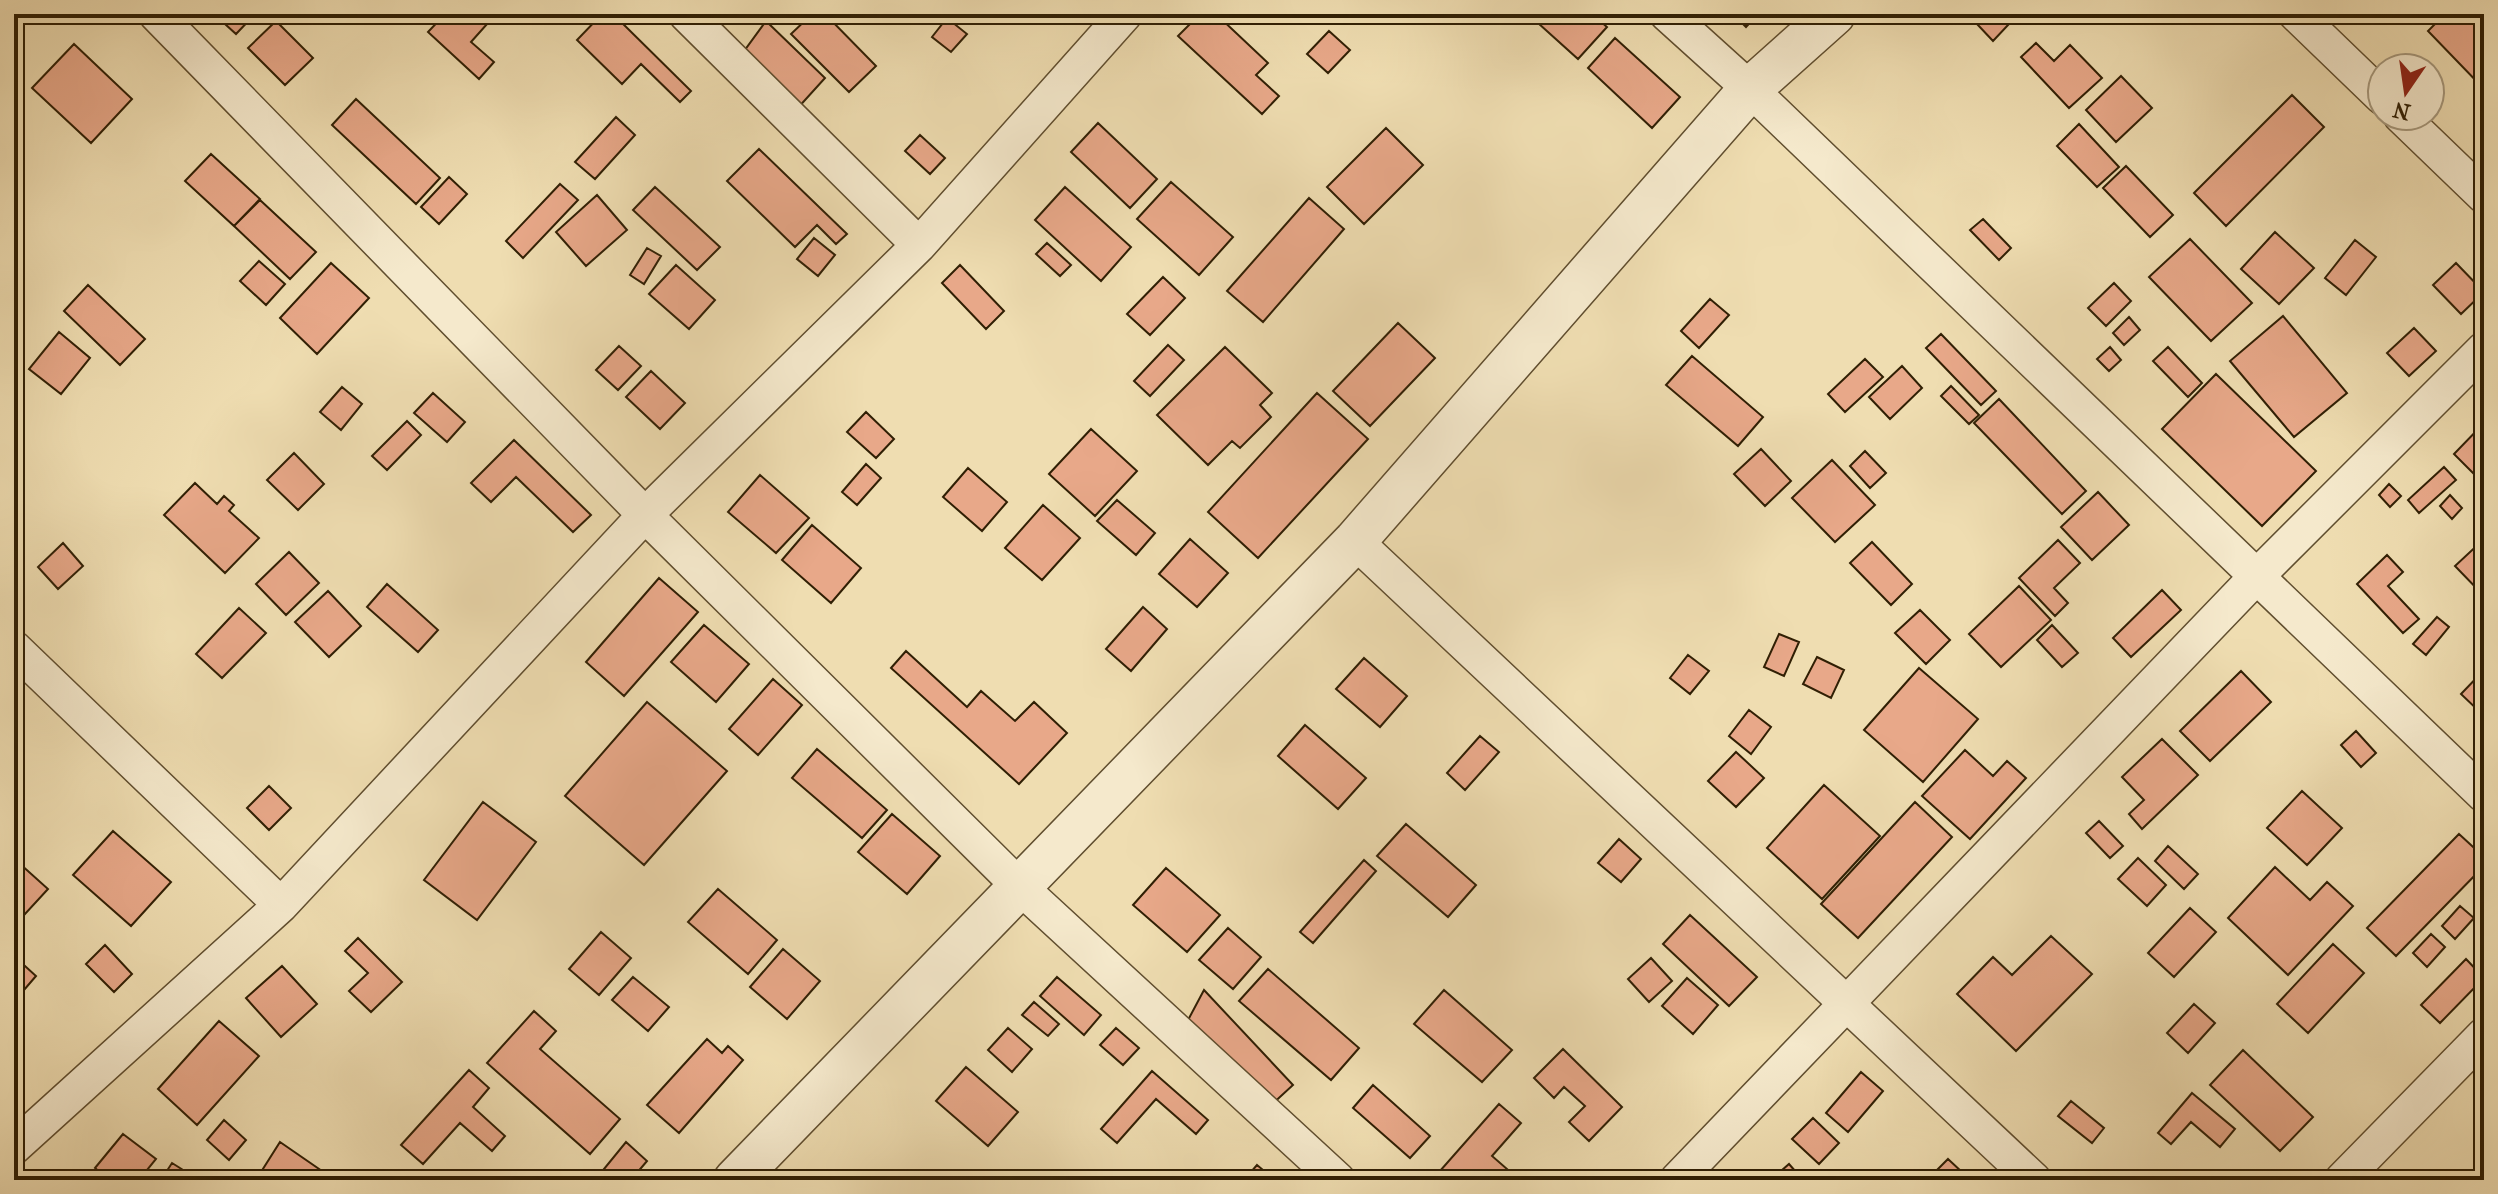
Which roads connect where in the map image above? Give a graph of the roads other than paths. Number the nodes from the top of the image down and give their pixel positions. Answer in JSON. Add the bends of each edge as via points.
{"nodes":[{"id":1,"x":156,"y":14,"type":"edge"},
{"id":2,"x":686,"y":14,"type":"edge"},
{"id":3,"x":1125,"y":14,"type":"edge"},
{"id":4,"x":1667,"y":14,"type":"edge"},
{"id":5,"x":1834,"y":14,"type":"edge"},
{"id":6,"x":2296,"y":14,"type":"edge"},
{"id":7,"x":2366,"y":82,"type":"edge"},
{"id":8,"x":1750,"y":89,"type":"junction"},
{"id":9,"x":2418,"y":132,"type":"edge"},
{"id":10,"x":2484,"y":196,"type":"edge"},
{"id":11,"x":919,"y":245,"type":"junction"},
{"id":12,"x":2484,"y":349,"type":"edge"},
{"id":13,"x":645,"y":515,"type":"junction"},
{"id":14,"x":1355,"y":541,"type":"junction"},
{"id":15,"x":2258,"y":575,"type":"junction"},
{"id":16,"x":14,"y":648,"type":"edge"},
{"id":17,"x":2484,"y":795,"type":"edge"},
{"id":18,"x":1020,"y":887,"type":"junction"},
{"id":19,"x":281,"y":905,"type":"junction"},
{"id":20,"x":1846,"y":1002,"type":"junction"},
{"id":21,"x":2484,"y":1035,"type":"edge"},
{"id":22,"x":14,"y":1147,"type":"edge"},
{"id":23,"x":735,"y":1180,"type":"edge"},
{"id":24,"x":1338,"y":1180,"type":"edge"},
{"id":25,"x":1677,"y":1180,"type":"edge"},
{"id":26,"x":2034,"y":1180,"type":"edge"},
{"id":27,"x":2342,"y":1180,"type":"edge"}],
"edges":[{"from":1,"to":13,"type":"street"},
{"from":2,"to":11,"type":"street"},
{"from":3,"to":11,"type":"street"},
{"from":4,"to":8,"type":"street"},
{"from":5,"to":8,"type":"street"},
{"from":6,"to":7,"type":"street"},
{"from":8,"to":14,"type":"street"},
{"from":8,"to":15,"type":"street"},
{"from":9,"to":10,"type":"street"},
{"from":11,"to":13,"type":"street"},
{"from":12,"to":15,"type":"street"},
{"from":13,"to":18,"type":"street"},
{"from":13,"to":19,"type":"street"},
{"from":14,"to":18,"type":"street"},
{"from":14,"to":20,"type":"street"},
{"from":15,"to":17,"type":"street"},
{"from":15,"to":20,"type":"street"},
{"from":16,"to":19,"type":"street"},
{"from":18,"to":23,"type":"street"},
{"from":18,"to":24,"type":"street"},
{"from":19,"to":22,"type":"street"},
{"from":20,"to":25,"type":"street"},
{"from":20,"to":26,"type":"street"},
{"from":21,"to":27,"type":"street"}]}
